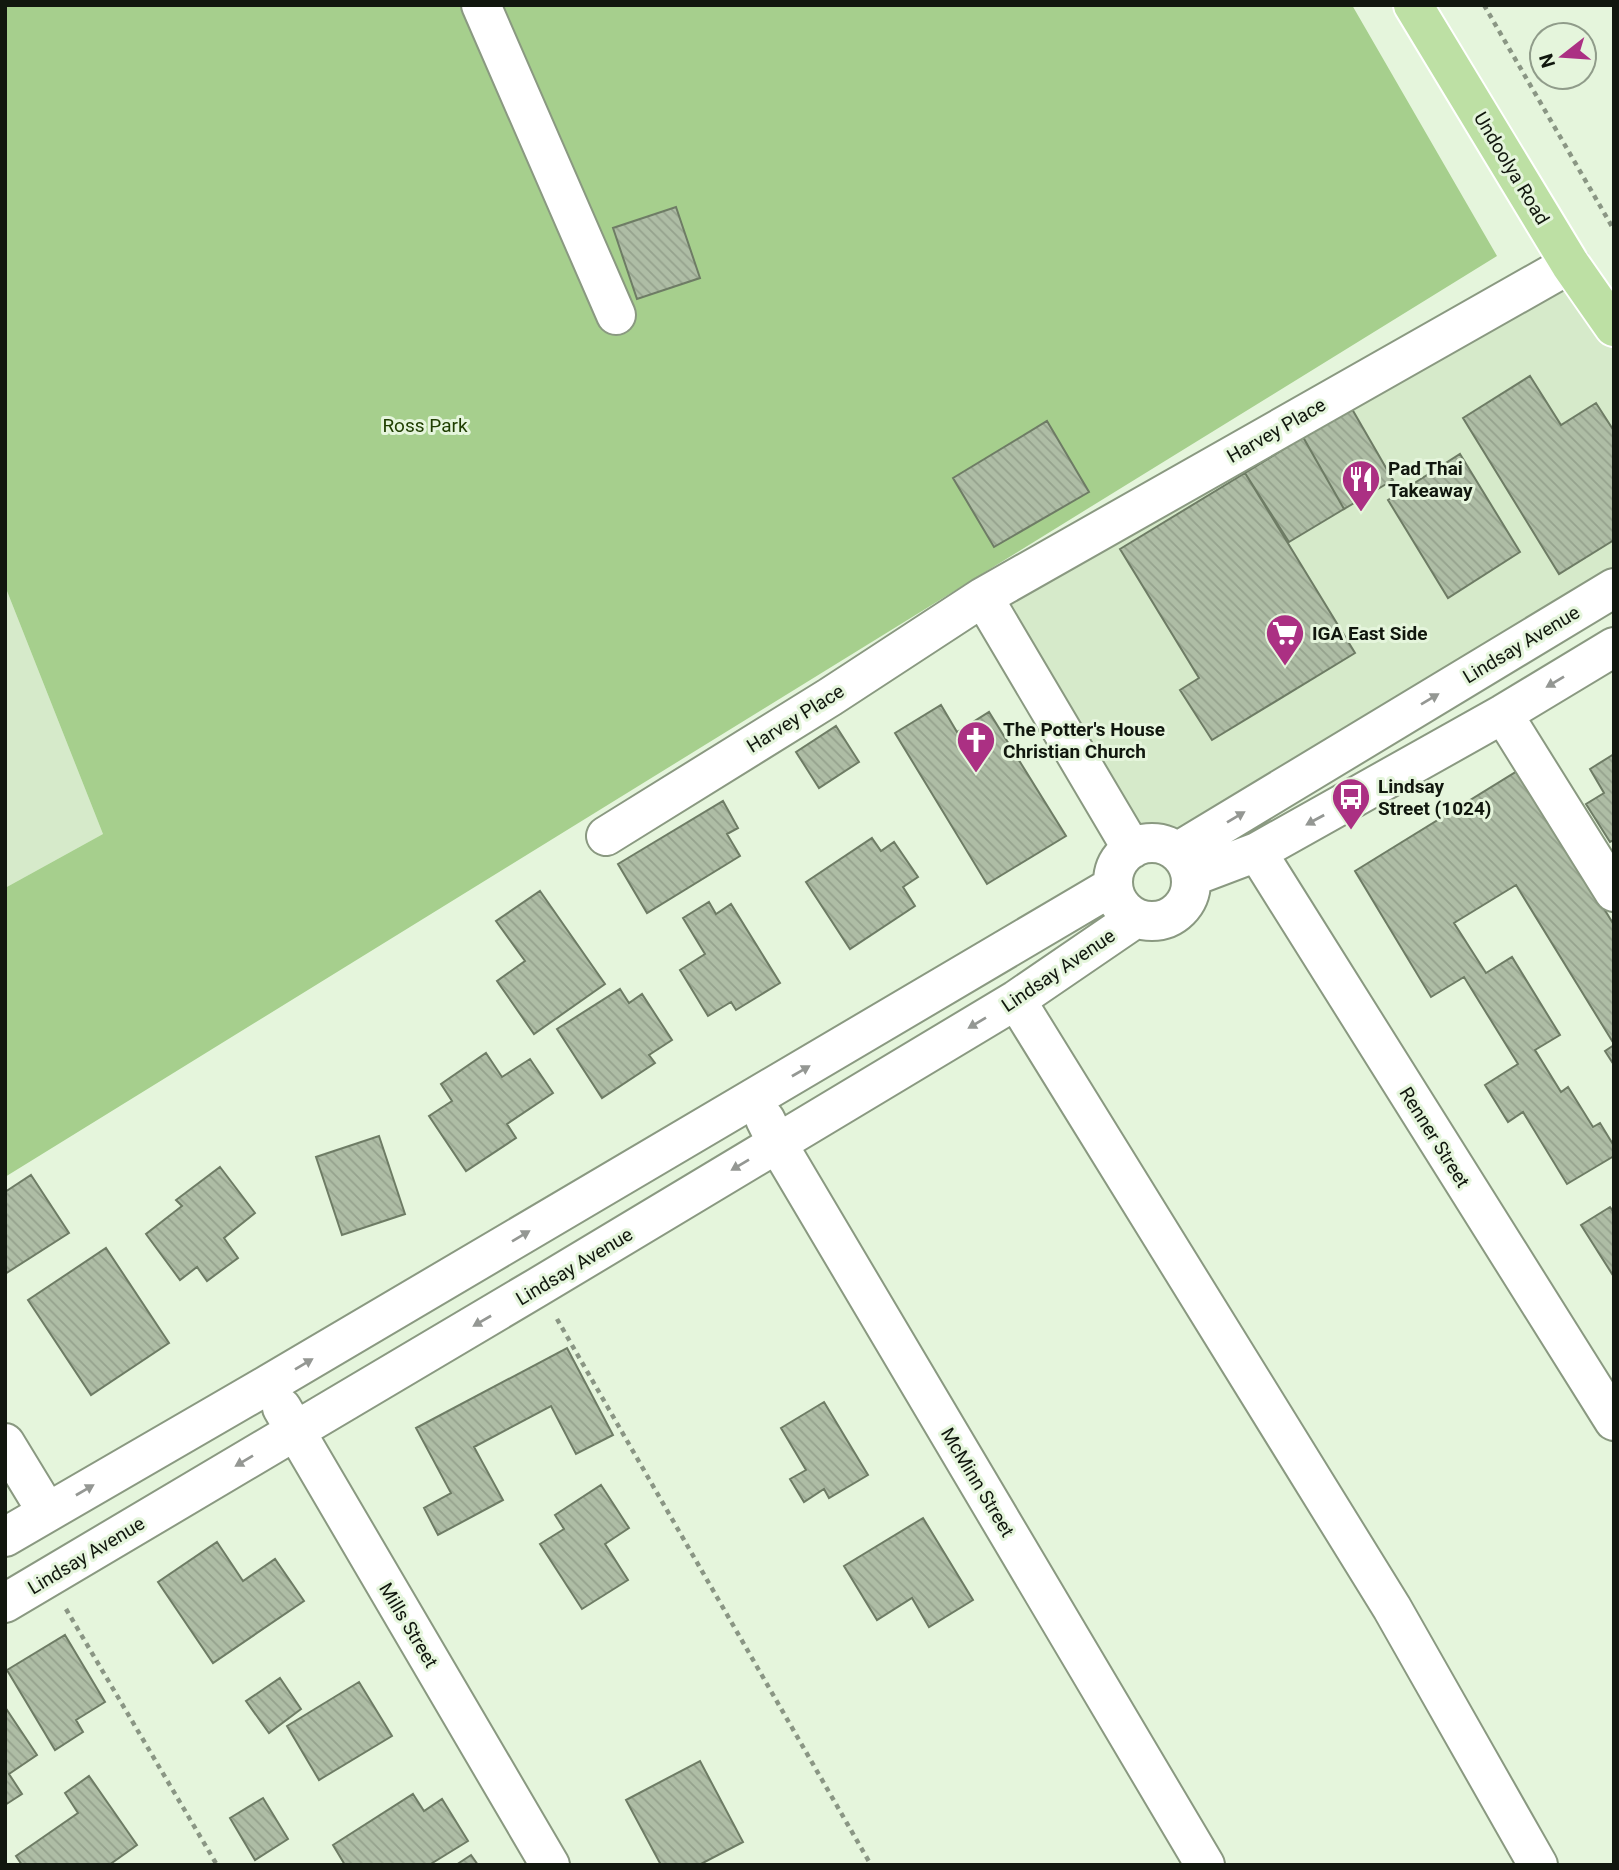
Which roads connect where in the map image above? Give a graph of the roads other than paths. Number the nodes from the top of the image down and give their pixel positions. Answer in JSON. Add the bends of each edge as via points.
{"nodes":[{"id":1,"x":481,"y":5,"type":"edge"},
{"id":2,"x":1413,"y":5,"type":"edge"},
{"id":3,"x":1570,"y":264,"type":"junction"},
{"id":4,"x":616,"y":315,"type":"dead end"},
{"id":5,"x":1614,"y":327,"type":"edge"},
{"id":6,"x":1614,"y":588,"type":"edge"},
{"id":7,"x":983,"y":597,"type":"junction"},
{"id":8,"x":1614,"y":647,"type":"edge"},
{"id":9,"x":1503,"y":714,"type":"junction"},
{"id":10,"x":606,"y":836,"type":"dead end"},
{"id":11,"x":1132,"y":849,"type":"junction"},
{"id":12,"x":1257,"y":852,"type":"junction"},
{"id":13,"x":1184,"y":865,"type":"junction"},
{"id":14,"x":1113,"y":886,"type":"junction"},
{"id":15,"x":1614,"y":892,"type":"edge"},
{"id":16,"x":1136,"y":918,"type":"junction"},
{"id":17,"x":1016,"y":1000,"type":"junction"},
{"id":18,"x":755,"y":1098,"type":"junction"},
{"id":19,"x":777,"y":1143,"type":"junction"},
{"id":20,"x":269,"y":1384,"type":"junction"},
{"id":21,"x":1614,"y":1421,"type":"edge"},
{"id":22,"x":294,"y":1431,"type":"junction"},
{"id":23,"x":5,"y":1443,"type":"edge"},
{"id":24,"x":47,"y":1512,"type":"junction"},
{"id":25,"x":5,"y":1537,"type":"edge"},
{"id":26,"x":5,"y":1603,"type":"edge"},
{"id":27,"x":550,"y":1865,"type":"edge"},
{"id":28,"x":1205,"y":1865,"type":"edge"},
{"id":29,"x":1538,"y":1865,"type":"edge"}],
"edges":[{"from":1,"to":4,"type":"street"},
{"from":2,"to":3,"type":"main road","name":"Undoolya Road"},
{"from":3,"to":5,"type":"main road","name":"Undoolya Road"},
{"from":3,"to":7,"type":"street","name":"Harvey Place"},
{"from":13,"to":6,"type":"street","name":"Lindsay Avenue","one_way":true},
{"from":7,"to":10,"type":"street","name":"Harvey Place"},
{"from":7,"to":11,"type":"street"},
{"from":8,"to":9,"type":"street","one_way":true},
{"from":9,"to":12,"type":"street","one_way":true},
{"from":9,"to":15,"type":"street"},
{"from":11,"to":13,"type":"street","via":[[1159,843]]},
{"from":11,"to":14,"type":"street","via":[[1119,862]]},
{"from":12,"to":13,"type":"street"},
{"from":12,"to":21,"type":"street","name":"Renner Street"},
{"from":13,"to":16,"type":"street","via":[[1191,889],[1187,900],[1171,917]]},
{"from":14,"to":16,"type":"street","via":[[1124,910]]},
{"from":18,"to":14,"type":"street","name":"Lindsay Avenue","one_way":true},
{"from":16,"to":17,"type":"street","name":"Lindsay Avenue"},
{"from":17,"to":19,"type":"street","name":"Lindsay Avenue","one_way":true},
{"from":17,"to":29,"type":"street","via":[[1392,1608]]},
{"from":18,"to":19,"type":"street","name":"McMinn Street"},
{"from":20,"to":18,"type":"street","name":"Lindsay Avenue","one_way":true},
{"from":19,"to":22,"type":"street","name":"Lindsay Avenue","one_way":true},
{"from":19,"to":28,"type":"street","name":"McMinn Street"},
{"from":20,"to":22,"type":"street","name":"Mills Street"},
{"from":24,"to":20,"type":"street","name":"Lindsay Avenue","one_way":true},
{"from":22,"to":26,"type":"street","name":"Lindsay Avenue","one_way":true},
{"from":22,"to":27,"type":"street","name":"Mills Street"},
{"from":23,"to":24,"type":"street"},
{"from":24,"to":25,"type":"street","name":"Lindsay Avenue"}]}
